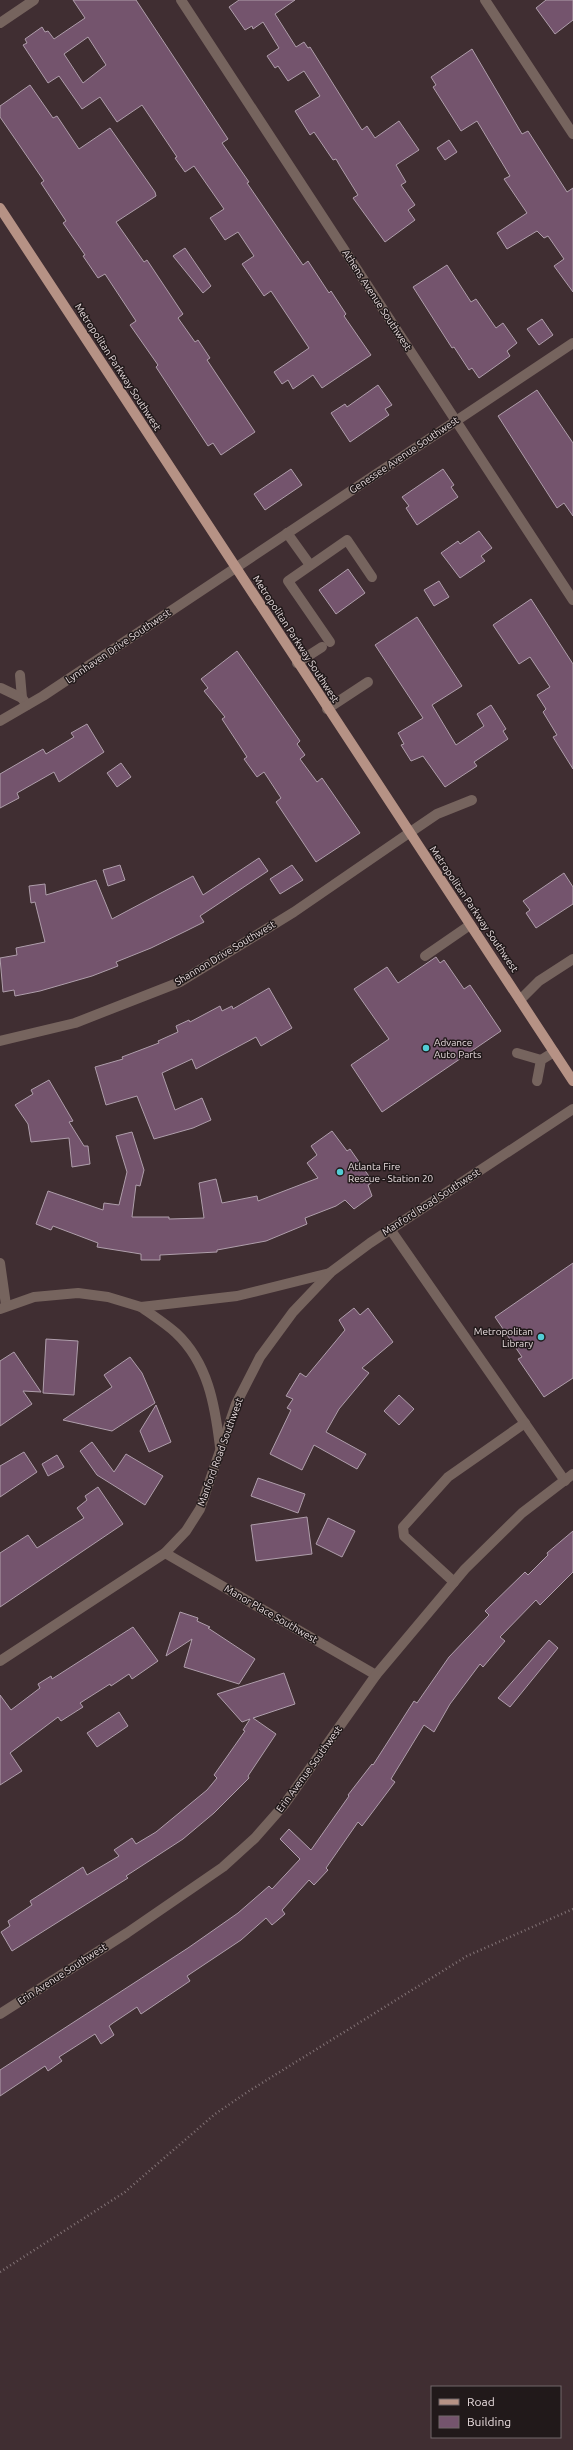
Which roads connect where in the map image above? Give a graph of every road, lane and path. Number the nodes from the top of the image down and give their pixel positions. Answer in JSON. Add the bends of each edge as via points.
{"nodes":[{"id":1,"x":34,"y":0,"type":"edge"},
{"id":2,"x":181,"y":0,"type":"edge"},
{"id":3,"x":485,"y":0,"type":"edge"},
{"id":4,"x":0,"y":23,"type":"edge"},
{"id":5,"x":573,"y":134,"type":"edge"},
{"id":6,"x":0,"y":208,"type":"edge"},
{"id":7,"x":573,"y":343,"type":"edge"},
{"id":8,"x":456,"y":420,"type":"junction"},
{"id":9,"x":287,"y":533,"type":"junction"},
{"id":10,"x":310,"y":565,"type":"junction"},
{"id":11,"x":235,"y":568,"type":"junction"},
{"id":12,"x":372,"y":577,"type":"dead end"},
{"id":13,"x":573,"y":600,"type":"edge"},
{"id":14,"x":297,"y":663,"type":"junction"},
{"id":15,"x":20,"y":674,"type":"dead end"},
{"id":16,"x":368,"y":682,"type":"dead end"},
{"id":17,"x":2,"y":688,"type":"dead end"},
{"id":18,"x":24,"y":701,"type":"junction"},
{"id":19,"x":327,"y":709,"type":"junction"},
{"id":20,"x":0,"y":721,"type":"edge"},
{"id":21,"x":472,"y":800,"type":"dead end"},
{"id":22,"x":409,"y":833,"type":"junction"},
{"id":23,"x":470,"y":926,"type":"junction"},
{"id":24,"x":425,"y":956,"type":"dead end"},
{"id":25,"x":573,"y":960,"type":"edge"},
{"id":26,"x":520,"y":1000,"type":"junction"},
{"id":27,"x":0,"y":1041,"type":"edge"},
{"id":28,"x":554,"y":1052,"type":"junction"},
{"id":29,"x":517,"y":1053,"type":"dead end"},
{"id":30,"x":541,"y":1060,"type":"junction"},
{"id":31,"x":537,"y":1081,"type":"dead end"},
{"id":32,"x":573,"y":1081,"type":"edge"},
{"id":33,"x":573,"y":1109,"type":"edge"},
{"id":34,"x":390,"y":1229,"type":"junction"},
{"id":35,"x":0,"y":1263,"type":"edge"},
{"id":36,"x":331,"y":1272,"type":"junction"},
{"id":37,"x":3,"y":1307,"type":"edge"},
{"id":38,"x":141,"y":1307,"type":"junction"},
{"id":39,"x":525,"y":1424,"type":"junction"},
{"id":40,"x":221,"y":1451,"type":"junction"},
{"id":41,"x":573,"y":1474,"type":"edge"},
{"id":42,"x":565,"y":1481,"type":"junction"},
{"id":43,"x":165,"y":1553,"type":"junction"},
{"id":44,"x":454,"y":1582,"type":"junction"},
{"id":45,"x":0,"y":1661,"type":"edge"},
{"id":46,"x":376,"y":1675,"type":"junction"},
{"id":47,"x":573,"y":1909,"type":"edge"},
{"id":48,"x":0,"y":2014,"type":"edge"},
{"id":49,"x":0,"y":2272,"type":"edge"}],
"edges":[{"from":1,"to":4,"type":"street"},
{"from":2,"to":8,"type":"street","name":"Athens Avenue Southwest"},
{"from":3,"to":5,"type":"street"},
{"from":6,"to":11,"type":"main road","name":"Metropolitan Parkway Southwest"},
{"from":7,"to":8,"type":"street","name":"Genessee Avenue Southwest"},
{"from":8,"to":9,"type":"street","name":"Genessee Avenue Southwest"},
{"from":8,"to":13,"type":"street","name":"Athens Avenue Southwest"},
{"from":9,"to":10,"type":"street"},
{"from":9,"to":11,"type":"street","name":"Genessee Avenue Southwest"},
{"from":10,"to":12,"type":"street","via":[[346,540]]},
{"from":10,"to":14,"type":"street","via":[[288,581],[326,645]]},
{"from":11,"to":14,"type":"main road","name":"Metropolitan Parkway Southwest"},
{"from":11,"to":18,"type":"street","name":"Lynnhaven Drive Southwest"},
{"from":14,"to":19,"type":"main road","name":"Metropolitan Parkway Southwest"},
{"from":15,"to":18,"type":"street"},
{"from":16,"to":19,"type":"street"},
{"from":17,"to":18,"type":"street"},
{"from":18,"to":20,"type":"street","name":"Lynnhaven Drive Southwest"},
{"from":19,"to":22,"type":"main road","name":"Metropolitan Parkway Southwest"},
{"from":21,"to":22,"type":"street","name":"Shannon Drive Southwest","via":[[437,814]]},
{"from":22,"to":23,"type":"main road","name":"Metropolitan Parkway Southwest"},
{"from":22,"to":27,"type":"street","name":"Shannon Drive Southwest","via":[[294,912],[180,982],[75,1023]]},
{"from":23,"to":24,"type":"street"},
{"from":23,"to":26,"type":"main road","name":"Metropolitan Parkway Southwest"},
{"from":25,"to":26,"type":"street","via":[[539,981]]},
{"from":26,"to":28,"type":"main road","name":"Metropolitan Parkway Southwest"},
{"from":28,"to":30,"type":"street"},
{"from":28,"to":32,"type":"main road","name":"Metropolitan Parkway Southwest"},
{"from":29,"to":30,"type":"street"},
{"from":30,"to":31,"type":"street"},
{"from":33,"to":34,"type":"street","name":"Manford Road Southwest"},
{"from":34,"to":36,"type":"street","name":"Manford Road Southwest"},
{"from":34,"to":39,"type":"street"},
{"from":35,"to":37,"type":"street"},
{"from":36,"to":38,"type":"street","via":[[237,1296]]},
{"from":36,"to":40,"type":"street","name":"Manford Road Southwest","via":[[293,1312],[260,1357],[236,1404]]},
{"from":37,"to":38,"type":"street","via":[[34,1297],[78,1293],[108,1297]]},
{"from":38,"to":40,"type":"street","via":[[176,1333],[200,1362],[215,1402]]},
{"from":39,"to":42,"type":"street"},
{"from":39,"to":44,"type":"street","via":[[448,1476],[402,1527],[404,1536]]},
{"from":40,"to":43,"type":"street","name":"Manford Road Southwest","via":[[200,1509],[186,1531]]},
{"from":41,"to":42,"type":"street","name":"Erin Avenue Southwest"},
{"from":42,"to":44,"type":"street","name":"Erin Avenue Southwest","via":[[522,1513]]},
{"from":43,"to":45,"type":"street","name":"Manford Road Southwest"},
{"from":43,"to":46,"type":"street","name":"Manor Place Southwest"},
{"from":44,"to":46,"type":"street","name":"Erin Avenue Southwest"},
{"from":46,"to":48,"type":"street","name":"Erin Avenue Southwest","via":[[284,1805],[255,1838],[223,1867],[127,1933]]},
{"from":47,"to":49,"type":"path","via":[[467,1956],[249,2091],[215,2114],[125,2192]]}]}
